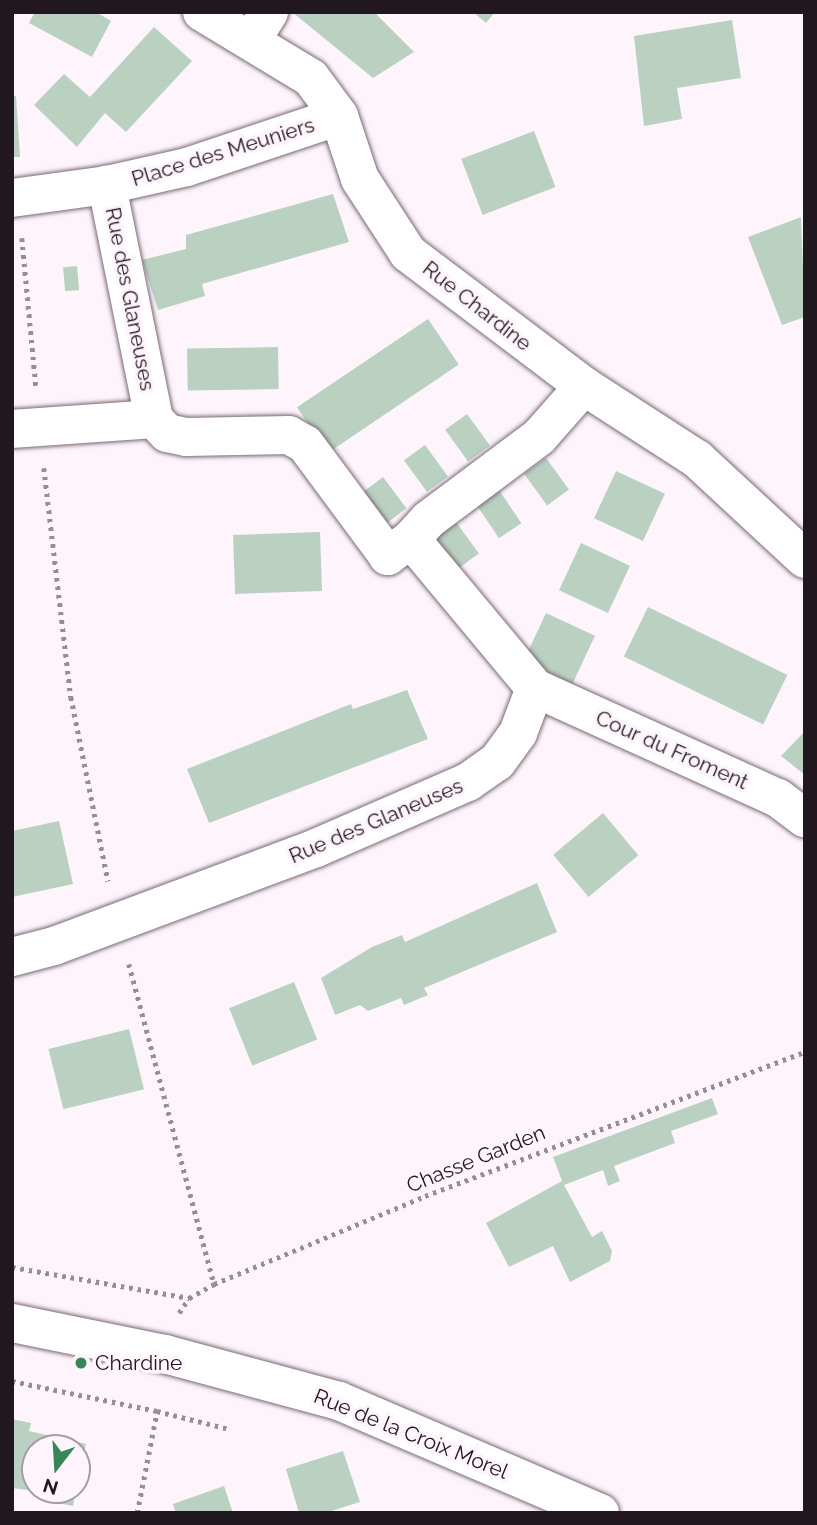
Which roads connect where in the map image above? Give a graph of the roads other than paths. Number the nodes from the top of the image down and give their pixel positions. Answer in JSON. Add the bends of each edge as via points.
{"nodes":[{"id":1,"x":202,"y":12,"type":"edge"},
{"id":2,"x":260,"y":26,"type":"edge"},
{"id":3,"x":339,"y":116,"type":"junction"},
{"id":4,"x":107,"y":185,"type":"junction"},
{"id":5,"x":16,"y":198,"type":"edge"},
{"id":6,"x":584,"y":386,"type":"junction"},
{"id":7,"x":154,"y":419,"type":"junction"},
{"id":8,"x":12,"y":429,"type":"edge"},
{"id":9,"x":411,"y":539,"type":"junction"},
{"id":10,"x":805,"y":559,"type":"edge"},
{"id":11,"x":535,"y":688,"type":"junction"},
{"id":12,"x":805,"y":818,"type":"edge"},
{"id":13,"x":12,"y":957,"type":"edge"},
{"id":14,"x":12,"y":1322,"type":"edge"},
{"id":15,"x":600,"y":1513,"type":"edge"}],
"edges":[{"from":1,"to":2,"type":"street","name":"Rue Chardine"},
{"from":2,"to":3,"type":"street","name":"Rue Chardine","via":[[311,78]]},
{"from":3,"to":4,"type":"street","name":"Place des Meuniers","via":[[187,167]]},
{"from":3,"to":6,"type":"street","name":"Rue Chardine","via":[[360,179],[408,253]]},
{"from":4,"to":5,"type":"street","name":"Place des Meuniers"},
{"from":4,"to":7,"type":"street","name":"Rue des Glaneuses"},
{"from":6,"to":9,"type":"street","via":[[539,437],[428,520]]},
{"from":6,"to":10,"type":"street","name":"Rue Chardine","via":[[697,459]]},
{"from":7,"to":8,"type":"street"},
{"from":7,"to":9,"type":"street","name":"Rue des Glaneuses","via":[[167,433],[186,437],[289,435],[305,444],[388,556]]},
{"from":9,"to":11,"type":"street"},
{"from":11,"to":12,"type":"street","name":"Cour du Froment","via":[[778,798]]},
{"from":11,"to":13,"type":"street","name":"Rue des Glaneuses","via":[[518,733],[497,762],[468,782],[316,848]]},
{"from":14,"to":15,"type":"street","name":"Rue de la Croix Morel","via":[[165,1354],[339,1401]]}]}
